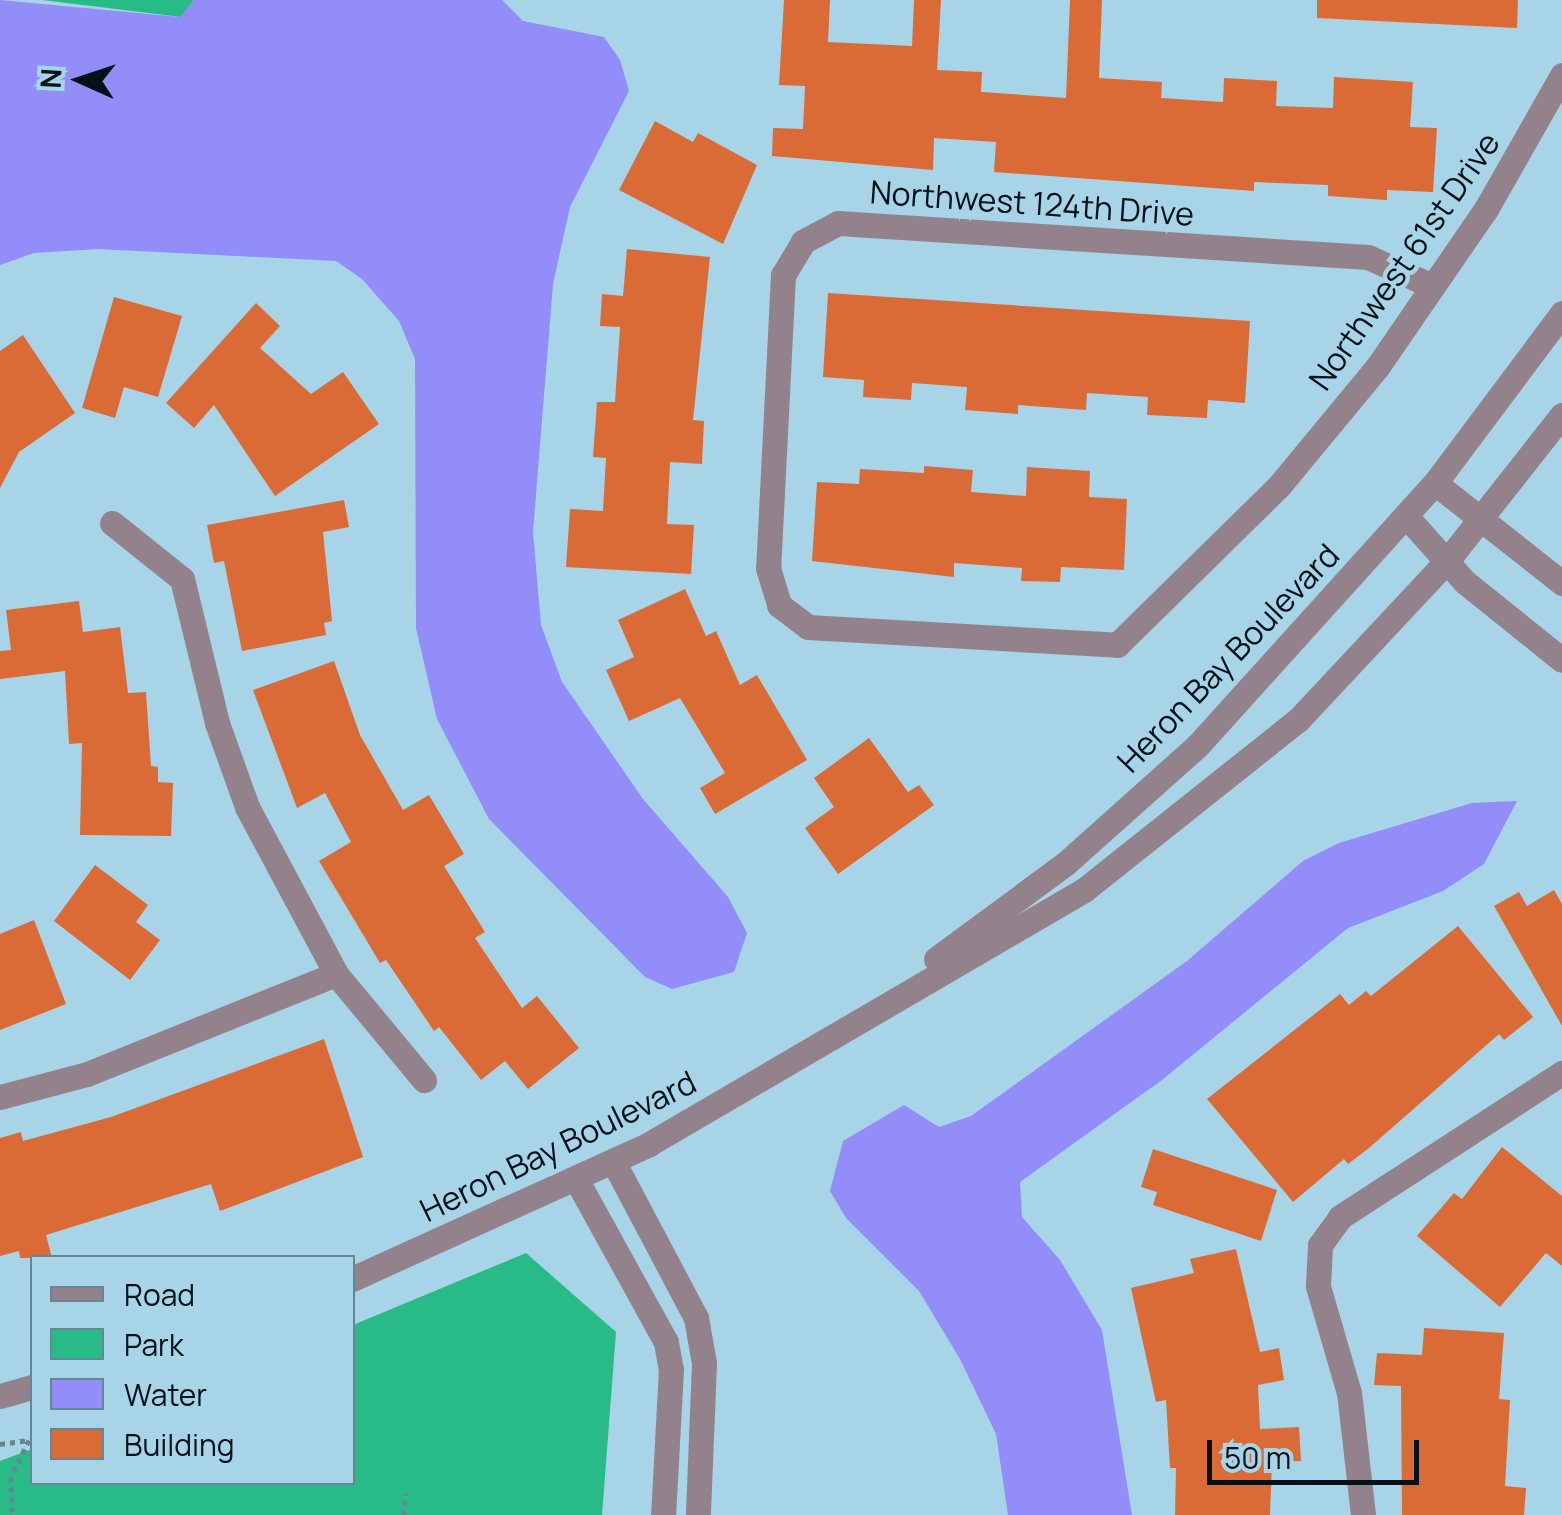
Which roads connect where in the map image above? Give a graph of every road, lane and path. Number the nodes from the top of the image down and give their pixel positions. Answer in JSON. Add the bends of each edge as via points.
{"nodes":[{"id":1,"x":1562,"y":75,"type":"edge"},
{"id":2,"x":1432,"y":286,"type":"junction"},
{"id":3,"x":1562,"y":312,"type":"edge"},
{"id":4,"x":1562,"y":415,"type":"edge"},
{"id":5,"x":1436,"y":484,"type":"junction"},
{"id":6,"x":1407,"y":517,"type":"junction"},
{"id":7,"x":1481,"y":517,"type":"junction"},
{"id":8,"x":112,"y":523,"type":"dead end"},
{"id":9,"x":1446,"y":561,"type":"junction"},
{"id":10,"x":1562,"y":582,"type":"edge"},
{"id":11,"x":1117,"y":646,"type":"joint"},
{"id":12,"x":1562,"y":660,"type":"edge"},
{"id":13,"x":336,"y":974,"type":"junction"},
{"id":14,"x":839,"y":1030,"type":"junction"},
{"id":15,"x":1562,"y":1073,"type":"edge"},
{"id":16,"x":424,"y":1080,"type":"dead end"},
{"id":17,"x":0,"y":1096,"type":"edge"},
{"id":18,"x":613,"y":1161,"type":"junction"},
{"id":19,"x":576,"y":1179,"type":"junction"},
{"id":20,"x":355,"y":1278,"type":"edge"},
{"id":21,"x":30,"y":1388,"type":"edge"},
{"id":22,"x":0,"y":1396,"type":"edge"},
{"id":23,"x":0,"y":1444,"type":"edge"},
{"id":24,"x":405,"y":1493,"type":"dead end"},
{"id":25,"x":12,"y":1515,"type":"edge"},
{"id":26,"x":404,"y":1515,"type":"edge"},
{"id":27,"x":663,"y":1515,"type":"edge"},
{"id":28,"x":698,"y":1515,"type":"edge"},
{"id":29,"x":1363,"y":1515,"type":"edge"}],
"edges":[{"from":1,"to":2,"type":"street","name":"Northwest 61st Drive","via":[[1486,209]]},
{"from":2,"to":11,"type":"street","name":"Northwest 61st Drive","via":[[1378,366],[1278,487]]},
{"from":2,"to":11,"type":"street","name":"Northwest 124th Drive","via":[[1368,257],[838,223],[803,242],[783,275],[768,568],[780,605],[808,627]]},
{"from":3,"to":5,"type":"street","name":"Heron Bay Boulevard"},
{"from":4,"to":7,"type":"street","name":"Heron Bay Boulevard"},
{"from":5,"to":6,"type":"street","name":"Heron Bay Boulevard"},
{"from":5,"to":7,"type":"street"},
{"from":6,"to":9,"type":"street"},
{"from":6,"to":14,"type":"street","name":"Heron Bay Boulevard","via":[[1198,744],[1065,864]]},
{"from":7,"to":9,"type":"street","name":"Heron Bay Boulevard"},
{"from":7,"to":10,"type":"street"},
{"from":8,"to":13,"type":"street","via":[[182,579],[217,722],[247,807]]},
{"from":9,"to":12,"type":"street"},
{"from":9,"to":14,"type":"street","name":"Heron Bay Boulevard","via":[[1298,720],[1084,890]]},
{"from":13,"to":16,"type":"street"},
{"from":13,"to":17,"type":"street","via":[[87,1074]]},
{"from":14,"to":18,"type":"street","name":"Heron Bay Boulevard"},
{"from":15,"to":29,"type":"street","via":[[1340,1216],[1320,1246],[1318,1286],[1349,1394]]},
{"from":18,"to":19,"type":"street","name":"Heron Bay Boulevard"},
{"from":18,"to":28,"type":"street","via":[[696,1318],[704,1382]]},
{"from":19,"to":20,"type":"street","name":"Heron Bay Boulevard"},
{"from":19,"to":27,"type":"street","via":[[666,1342],[671,1369]]},
{"from":21,"to":22,"type":"street"},
{"from":23,"to":25,"type":"path","via":[[29,1440],[11,1477]]},
{"from":24,"to":26,"type":"path"}]}
